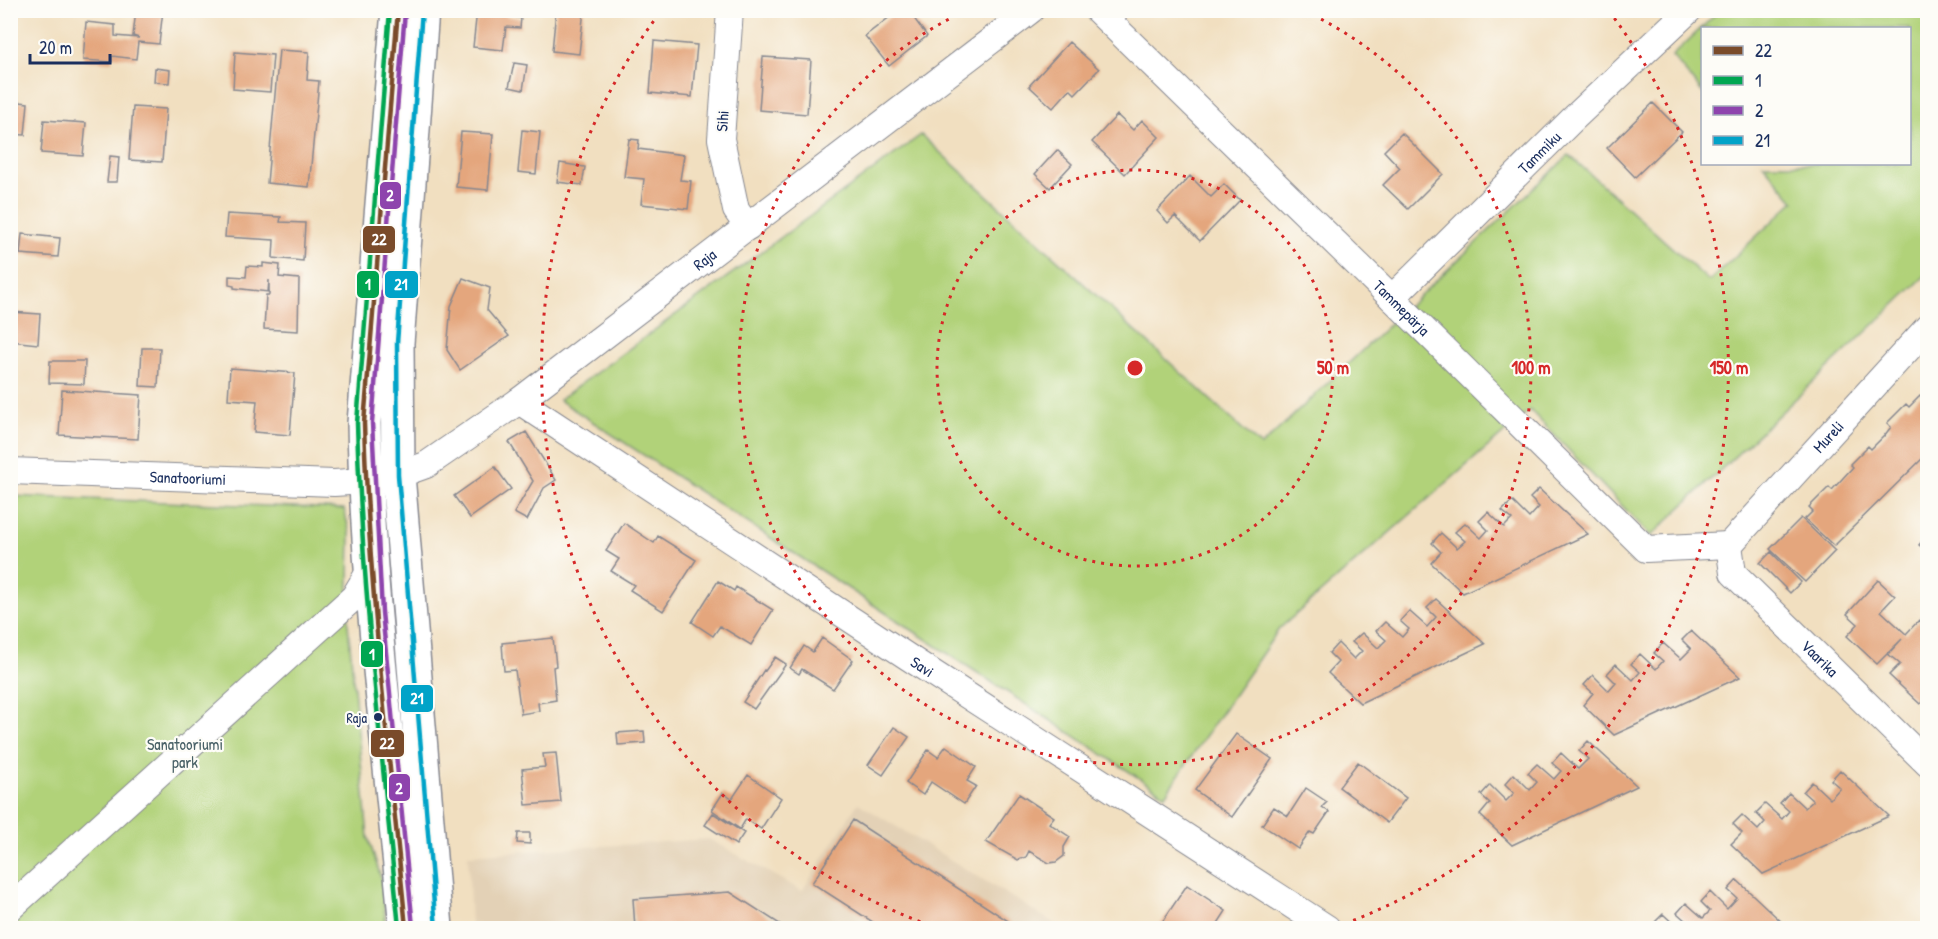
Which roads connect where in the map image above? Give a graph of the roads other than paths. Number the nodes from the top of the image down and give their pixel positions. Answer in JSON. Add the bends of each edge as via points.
{"nodes":[{"id":1,"x":398,"y":10,"type":"edge"},
{"id":2,"x":422,"y":10,"type":"edge"},
{"id":3,"x":730,"y":10,"type":"edge"},
{"id":4,"x":1030,"y":10,"type":"edge"},
{"id":5,"x":1097,"y":10,"type":"edge"},
{"id":6,"x":1689,"y":10,"type":"edge"},
{"id":7,"x":748,"y":227,"type":"junction"},
{"id":8,"x":1392,"y":298,"type":"junction"},
{"id":9,"x":1928,"y":327,"type":"edge"},
{"id":10,"x":519,"y":401,"type":"junction"},
{"id":11,"x":10,"y":471,"type":"edge"},
{"id":12,"x":398,"y":475,"type":"junction"},
{"id":13,"x":365,"y":481,"type":"junction"},
{"id":14,"x":1729,"y":545,"type":"junction"},
{"id":15,"x":372,"y":567,"type":"junction"},
{"id":16,"x":1928,"y":764,"type":"edge"},
{"id":17,"x":10,"y":908,"type":"edge"},
{"id":18,"x":406,"y":928,"type":"edge"},
{"id":19,"x":436,"y":928,"type":"edge"},
{"id":20,"x":1328,"y":928,"type":"edge"}],
"edges":[{"from":1,"to":13,"type":"highway","via":[[366,396]]},
{"from":2,"to":12,"type":"highway","via":[[397,344]]},
{"from":3,"to":7,"type":"street","name":"Sihi","via":[[721,139],[736,210]]},
{"from":4,"to":7,"type":"street","name":"Raja"},
{"from":5,"to":8,"type":"street","name":"Tammepärja"},
{"from":6,"to":8,"type":"street","name":"Tammiku"},
{"from":7,"to":10,"type":"street","name":"Raja"},
{"from":8,"to":14,"type":"street","name":"Tammepärja","via":[[1646,549]]},
{"from":9,"to":14,"type":"street","name":"Mureli"},
{"from":10,"to":12,"type":"street","name":"Raja","via":[[426,465]]},
{"from":10,"to":20,"type":"street","name":"Savi"},
{"from":11,"to":13,"type":"street","name":"Sanatooriumi","via":[[318,483]]},
{"from":12,"to":13,"type":"street","name":"Raja"},
{"from":12,"to":19,"type":"highway"},
{"from":13,"to":15,"type":"highway"},
{"from":14,"to":16,"type":"street","name":"Vaarika","via":[[1732,573]]},
{"from":15,"to":17,"type":"street","via":[[354,597]]},
{"from":15,"to":18,"type":"highway"}]}
